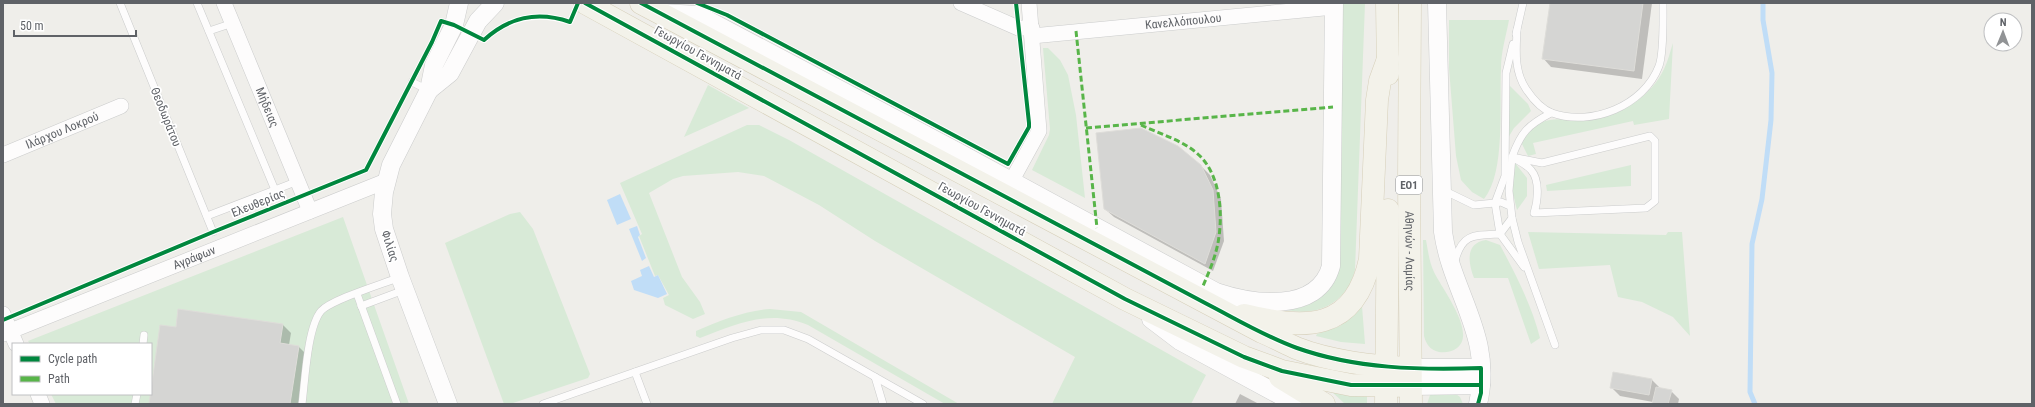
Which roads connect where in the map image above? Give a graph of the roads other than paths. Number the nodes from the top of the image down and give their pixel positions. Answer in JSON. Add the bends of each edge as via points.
{"nodes":[{"id":1,"x":120,"y":3,"type":"edge"},
{"id":2,"x":197,"y":3,"type":"edge"},
{"id":3,"x":224,"y":3,"type":"edge"},
{"id":4,"x":459,"y":3,"type":"edge"},
{"id":5,"x":495,"y":3,"type":"edge"},
{"id":6,"x":585,"y":3,"type":"edge"},
{"id":7,"x":961,"y":3,"type":"edge"},
{"id":8,"x":1029,"y":3,"type":"edge"},
{"id":9,"x":1410,"y":3,"type":"edge"},
{"id":10,"x":1437,"y":3,"type":"edge"},
{"id":11,"x":1523,"y":3,"type":"edge"},
{"id":12,"x":1664,"y":3,"type":"edge"},
{"id":13,"x":1334,"y":5,"type":"edge"},
{"id":14,"x":1387,"y":5,"type":"edge"},
{"id":15,"x":649,"y":8,"type":"edge"},
{"id":16,"x":233,"y":23,"type":"junction"},
{"id":17,"x":1517,"y":30,"type":"junction"},
{"id":18,"x":209,"y":32,"type":"junction"},
{"id":19,"x":1032,"y":32,"type":"junction"},
{"id":20,"x":1388,"y":59,"type":"junction"},
{"id":21,"x":412,"y":82,"type":"dead end"},
{"id":22,"x":429,"y":90,"type":"junction"},
{"id":23,"x":121,"y":106,"type":"dead end"},
{"id":24,"x":1551,"y":113,"type":"junction"},
{"id":25,"x":3,"y":155,"type":"edge"},
{"id":26,"x":1512,"y":157,"type":"junction"},
{"id":27,"x":298,"y":181,"type":"junction"},
{"id":28,"x":386,"y":181,"type":"junction"},
{"id":29,"x":1011,"y":182,"type":"junction"},
{"id":30,"x":275,"y":190,"type":"junction"},
{"id":31,"x":1442,"y":190,"type":"junction"},
{"id":32,"x":1495,"y":203,"type":"junction"},
{"id":33,"x":1510,"y":206,"type":"junction"},
{"id":34,"x":310,"y":211,"type":"junction"},
{"id":35,"x":207,"y":216,"type":"junction"},
{"id":36,"x":1512,"y":218,"type":"junction"},
{"id":37,"x":213,"y":232,"type":"dead end"},
{"id":38,"x":1500,"y":234,"type":"junction"},
{"id":39,"x":1454,"y":272,"type":"junction"},
{"id":40,"x":1529,"y":273,"type":"junction"},
{"id":41,"x":403,"y":283,"type":"junction"},
{"id":42,"x":357,"y":294,"type":"junction"},
{"id":43,"x":1125,"y":299,"type":"junction"},
{"id":44,"x":1207,"y":304,"type":"junction"},
{"id":45,"x":361,"y":306,"type":"junction"},
{"id":46,"x":3,"y":314,"type":"edge"},
{"id":47,"x":144,"y":335,"type":"dead end"},
{"id":48,"x":10,"y":336,"type":"edge"},
{"id":49,"x":143,"y":343,"type":"edge"},
{"id":50,"x":1555,"y":345,"type":"dead end"},
{"id":51,"x":1244,"y":357,"type":"junction"},
{"id":52,"x":1482,"y":368,"type":"junction"},
{"id":53,"x":635,"y":372,"type":"junction"},
{"id":54,"x":874,"y":377,"type":"junction"},
{"id":55,"x":1386,"y":385,"type":"edge"},
{"id":56,"x":1481,"y":385,"type":"junction"},
{"id":57,"x":1411,"y":386,"type":"edge"},
{"id":58,"x":302,"y":404,"type":"edge"},
{"id":59,"x":397,"y":404,"type":"edge"},
{"id":60,"x":448,"y":404,"type":"edge"},
{"id":61,"x":543,"y":404,"type":"edge"},
{"id":62,"x":647,"y":404,"type":"edge"},
{"id":63,"x":883,"y":404,"type":"edge"},
{"id":64,"x":922,"y":404,"type":"edge"},
{"id":65,"x":1296,"y":404,"type":"edge"},
{"id":66,"x":1324,"y":404,"type":"edge"},
{"id":67,"x":1478,"y":404,"type":"edge"}],
"edges":[{"from":1,"to":35,"type":"lane","name":"Θεοδωράτου"},
{"from":2,"to":18,"type":"lane"},
{"from":3,"to":16,"type":"street","name":"Μήδειας"},
{"from":4,"to":22,"type":"street","name":"Φιλίας","via":[[454,25],[434,66]]},
{"from":5,"to":22,"type":"street","name":"Φιλίας","via":[[478,21],[450,73]]},
{"from":6,"to":43,"type":"main road","name":"Γεωργίου Γεννηματά"},
{"from":7,"to":19,"type":"street","name":"Κανελλόπουλου"},
{"from":8,"to":19,"type":"street"},
{"from":9,"to":57,"type":"main road","name":"Αθηνών - Λαμίας","number":"ΕΟ1","via":[[1408,182]]},
{"from":10,"to":31,"type":"street"},
{"from":11,"to":17,"type":"lane"},
{"from":12,"to":24,"type":"lane","via":[[1659,66],[1649,85],[1611,112],[1590,116]]},
{"from":13,"to":19,"type":"street","name":"Κανελλόπουλου"},
{"from":13,"to":29,"type":"street","via":[[1331,262],[1326,278],[1311,294],[1295,299],[1269,301],[1238,298],[1216,292]]},
{"from":14,"to":20,"type":"main road","name":"Αθηνών - Λαμίας","number":"ΕΟ1"},
{"from":15,"to":29,"type":"street","via":[[698,15]]},
{"from":15,"to":44,"type":"main road","name":"Γεωργίου Γεννηματά"},
{"from":16,"to":18,"type":"lane"},
{"from":16,"to":27,"type":"street","name":"Μήδειας"},
{"from":17,"to":24,"type":"lane","via":[[1516,60],[1519,75],[1537,103]]},
{"from":17,"to":32,"type":"lane","via":[[1506,73],[1505,176]]},
{"from":18,"to":30,"type":"lane"},
{"from":19,"to":29,"type":"street","via":[[1039,131]]},
{"from":20,"to":44,"type":"main road","via":[[1376,100],[1370,259],[1358,294],[1338,315],[1311,323],[1269,320]]},
{"from":20,"to":55,"type":"main road","name":"Αθηνών - Λαμίας","number":"ΕΟ1"},
{"from":21,"to":22,"type":"lane"},
{"from":22,"to":28,"type":"street","name":"Φιλίας","via":[[396,154]]},
{"from":23,"to":25,"type":"street","name":"Ιλάρχου Λοκρού"},
{"from":24,"to":26,"type":"lane","via":[[1536,121],[1518,138]]},
{"from":26,"to":26,"type":"lane","via":[[1531,170],[1536,178],[1534,213],[1646,208],[1655,201],[1655,141],[1650,136],[1542,163]]},
{"from":26,"to":33,"type":"lane"},
{"from":27,"to":30,"type":"lane"},
{"from":27,"to":34,"type":"street","name":"Μήδειας"},
{"from":28,"to":34,"type":"street","name":"Αγράφων"},
{"from":28,"to":41,"type":"street","name":"Φιλίας","via":[[383,222]]},
{"from":30,"to":35,"type":"lane"},
{"from":31,"to":32,"type":"lane","via":[[1474,206]]},
{"from":31,"to":39,"type":"street","via":[[1443,238]]},
{"from":32,"to":33,"type":"lane","via":[[1501,202]]},
{"from":32,"to":38,"type":"lane"},
{"from":33,"to":36,"type":"lane"},
{"from":34,"to":48,"type":"street","name":"Αγράφων"},
{"from":35,"to":37,"type":"lane","name":"Θεοδωράτου"},
{"from":36,"to":38,"type":"lane"},
{"from":36,"to":40,"type":"lane"},
{"from":38,"to":39,"type":"lane","via":[[1477,234],[1465,240],[1457,253]]},
{"from":38,"to":40,"type":"lane"},
{"from":39,"to":52,"type":"street","via":[[1477,332]]},
{"from":40,"to":50,"type":"lane"},
{"from":41,"to":42,"type":"lane"},
{"from":41,"to":45,"type":"lane"},
{"from":41,"to":60,"type":"street","name":"Φιλίας"},
{"from":42,"to":45,"type":"lane"},
{"from":42,"to":58,"type":"lane","via":[[325,308],[318,316],[311,339]]},
{"from":43,"to":51,"type":"main road","name":"Γεωργίου Γεννηματά"},
{"from":43,"to":65,"type":"street","via":[[1180,341]]},
{"from":44,"to":55,"type":"main road","name":"Γεωργίου Γεννηματά","via":[[1297,348],[1340,359]]},
{"from":45,"to":59,"type":"lane"},
{"from":46,"to":48,"type":"street"},
{"from":47,"to":49,"type":"lane"},
{"from":51,"to":55,"type":"main road","name":"Γεωργίου Γεννηματά","via":[[1282,371],[1314,378],[1351,385]]},
{"from":51,"to":66,"type":"main road"},
{"from":52,"to":56,"type":"street"},
{"from":52,"to":57,"type":"street"},
{"from":53,"to":54,"type":"lane","via":[[732,338],[761,330],[784,330],[808,339]]},
{"from":53,"to":61,"type":"lane"},
{"from":53,"to":62,"type":"lane"},
{"from":54,"to":63,"type":"lane"},
{"from":54,"to":64,"type":"lane"},
{"from":55,"to":57,"type":"main road"},
{"from":56,"to":57,"type":"street"},
{"from":56,"to":67,"type":"street"}]}
